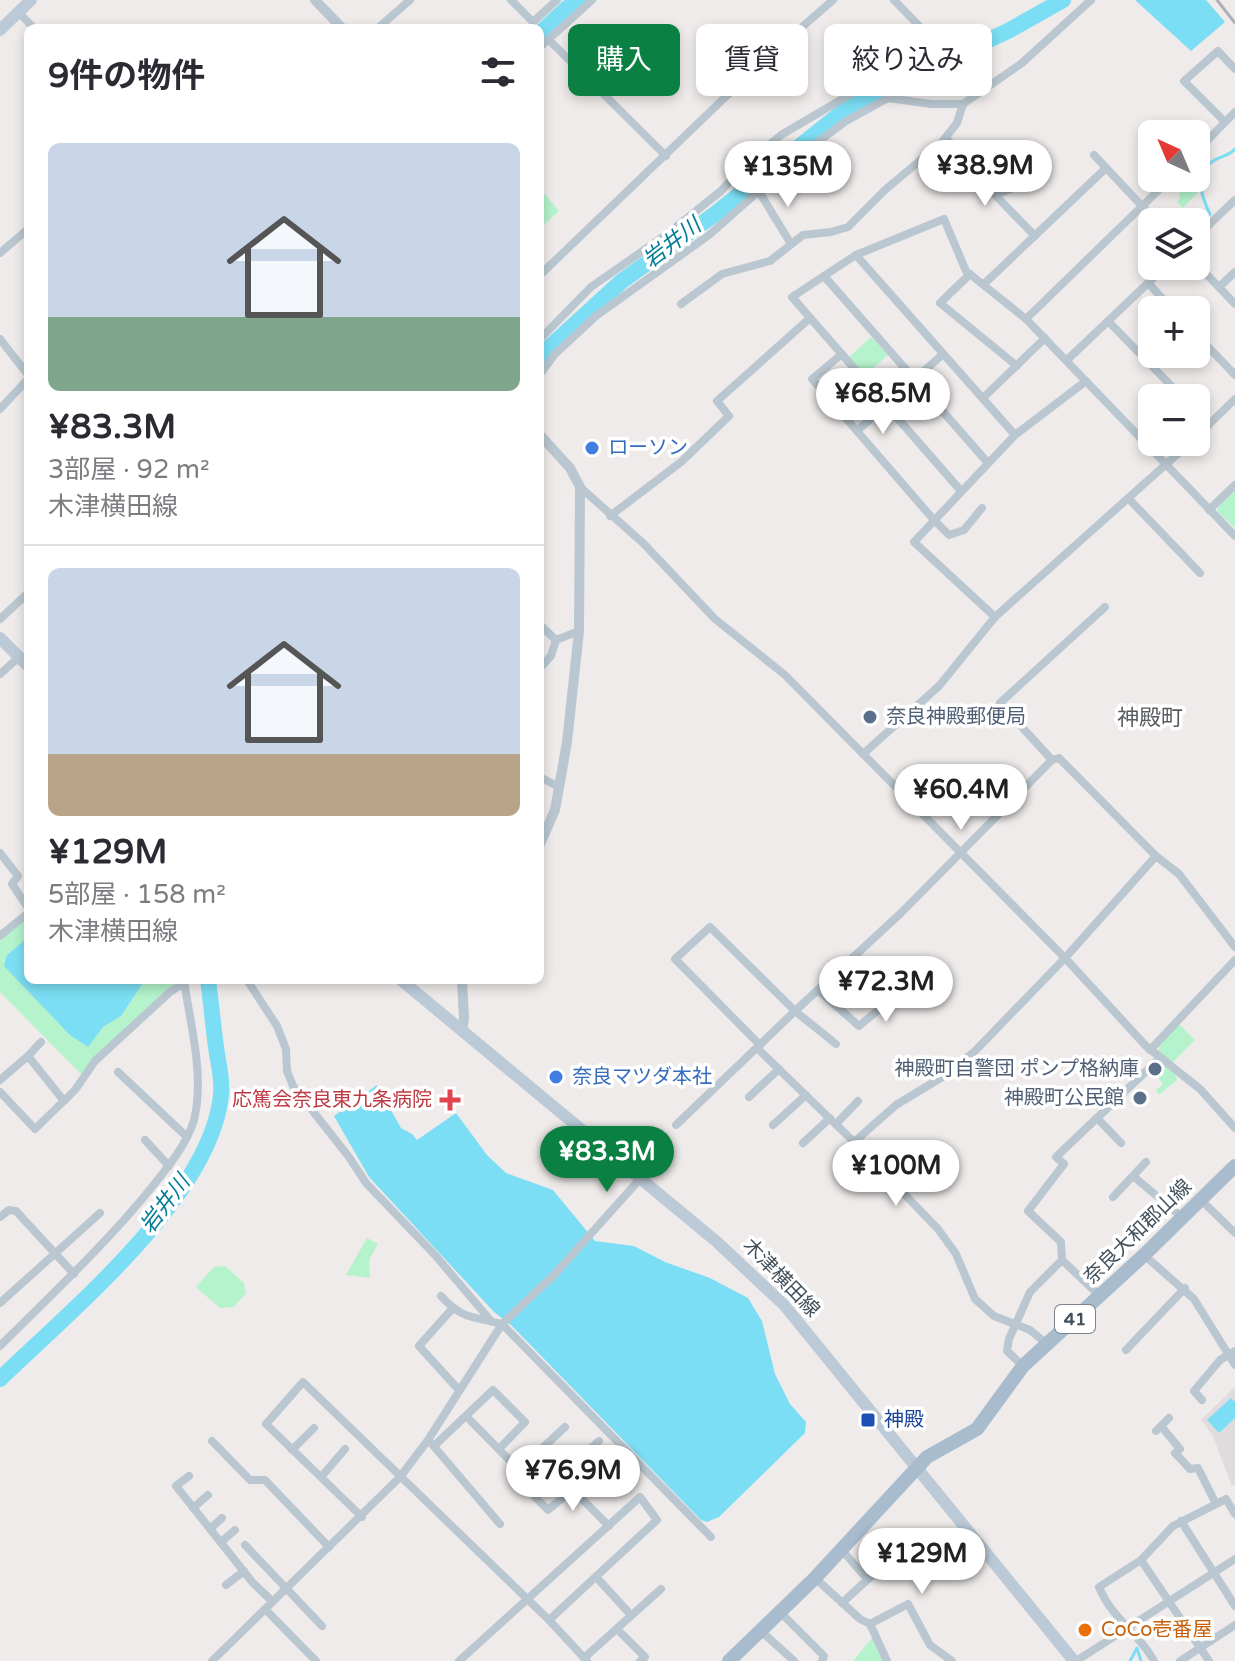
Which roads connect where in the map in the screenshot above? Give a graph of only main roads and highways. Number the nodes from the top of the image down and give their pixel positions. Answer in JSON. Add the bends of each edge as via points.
{"nodes":[{"id":1,"x":31,"y":0,"type":"edge"},
{"id":2,"x":0,"y":30,"type":"edge"},
{"id":3,"x":0,"y":638,"type":"edge"},
{"id":4,"x":24,"y":661,"type":"edge"},
{"id":5,"x":406,"y":984,"type":"edge"},
{"id":6,"x":1232,"y":1176,"type":"edge"},
{"id":7,"x":916,"y":1468,"type":"junction"},
{"id":8,"x":729,"y":1661,"type":"edge"},
{"id":9,"x":1075,"y":1661,"type":"edge"}],
"edges":[{"from":1,"to":2,"type":"main road"},
{"from":3,"to":4,"type":"main road"},
{"from":5,"to":7,"type":"main road","name":"木津横田線","via":[[717,1242],[785,1306]]},
{"from":6,"to":7,"type":"main road","name":"奈良大和郡山線","number":"41","via":[[1023,1366],[977,1429],[935,1451]]},
{"from":7,"to":8,"type":"main road","name":"奈良大和郡山線","number":"41","via":[[815,1578]]},
{"from":7,"to":9,"type":"main road","name":"木津横田線"}]}
